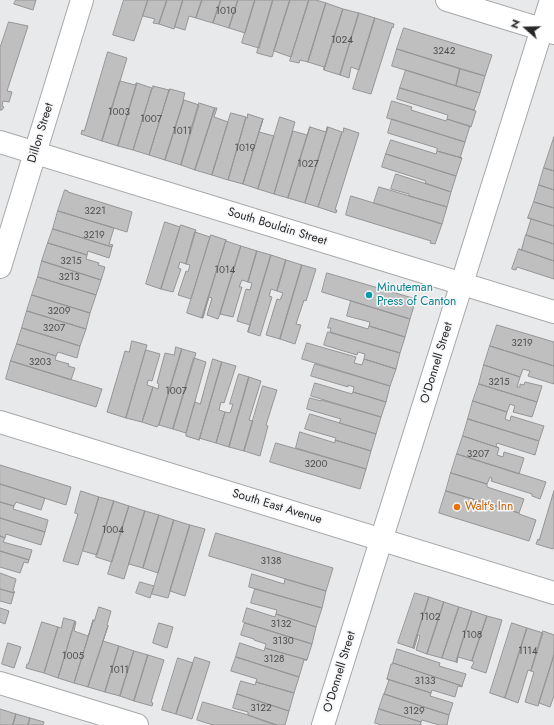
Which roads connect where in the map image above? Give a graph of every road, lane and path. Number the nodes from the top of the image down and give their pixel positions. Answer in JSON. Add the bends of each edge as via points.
{"nodes":[{"id":1,"x":82,"y":0,"type":"edge"},
{"id":2,"x":447,"y":0,"type":"edge"},
{"id":3,"x":551,"y":0,"type":"edge"},
{"id":4,"x":548,"y":31,"type":"edge"},
{"id":5,"x":0,"y":142,"type":"edge"},
{"id":6,"x":35,"y":153,"type":"junction"},
{"id":7,"x":0,"y":267,"type":"edge"},
{"id":8,"x":462,"y":284,"type":"junction"},
{"id":9,"x":554,"y":312,"type":"edge"},
{"id":10,"x":0,"y":422,"type":"edge"},
{"id":11,"x":382,"y":540,"type":"junction"},
{"id":12,"x":554,"y":593,"type":"edge"},
{"id":13,"x":0,"y":682,"type":"edge"},
{"id":14,"x":138,"y":725,"type":"edge"},
{"id":15,"x":323,"y":725,"type":"edge"}],
"edges":[{"from":1,"to":6,"type":"street","name":"Dillon Street"},
{"from":2,"to":4,"type":"street"},
{"from":3,"to":4,"type":"street","name":"O'Donnell Street"},
{"from":4,"to":8,"type":"street","name":"O'Donnell Street"},
{"from":5,"to":6,"type":"street","name":"South Bouldin Street"},
{"from":6,"to":7,"type":"street","name":"Dillon Street"},
{"from":6,"to":8,"type":"street","name":"South Bouldin Street"},
{"from":8,"to":9,"type":"street","name":"South Bouldin Street"},
{"from":8,"to":11,"type":"street","name":"O'Donnell Street"},
{"from":10,"to":11,"type":"street","name":"South East Avenue"},
{"from":11,"to":12,"type":"street","name":"South East Avenue"},
{"from":11,"to":15,"type":"street","name":"O'Donnell Street"},
{"from":13,"to":14,"type":"street"}]}
